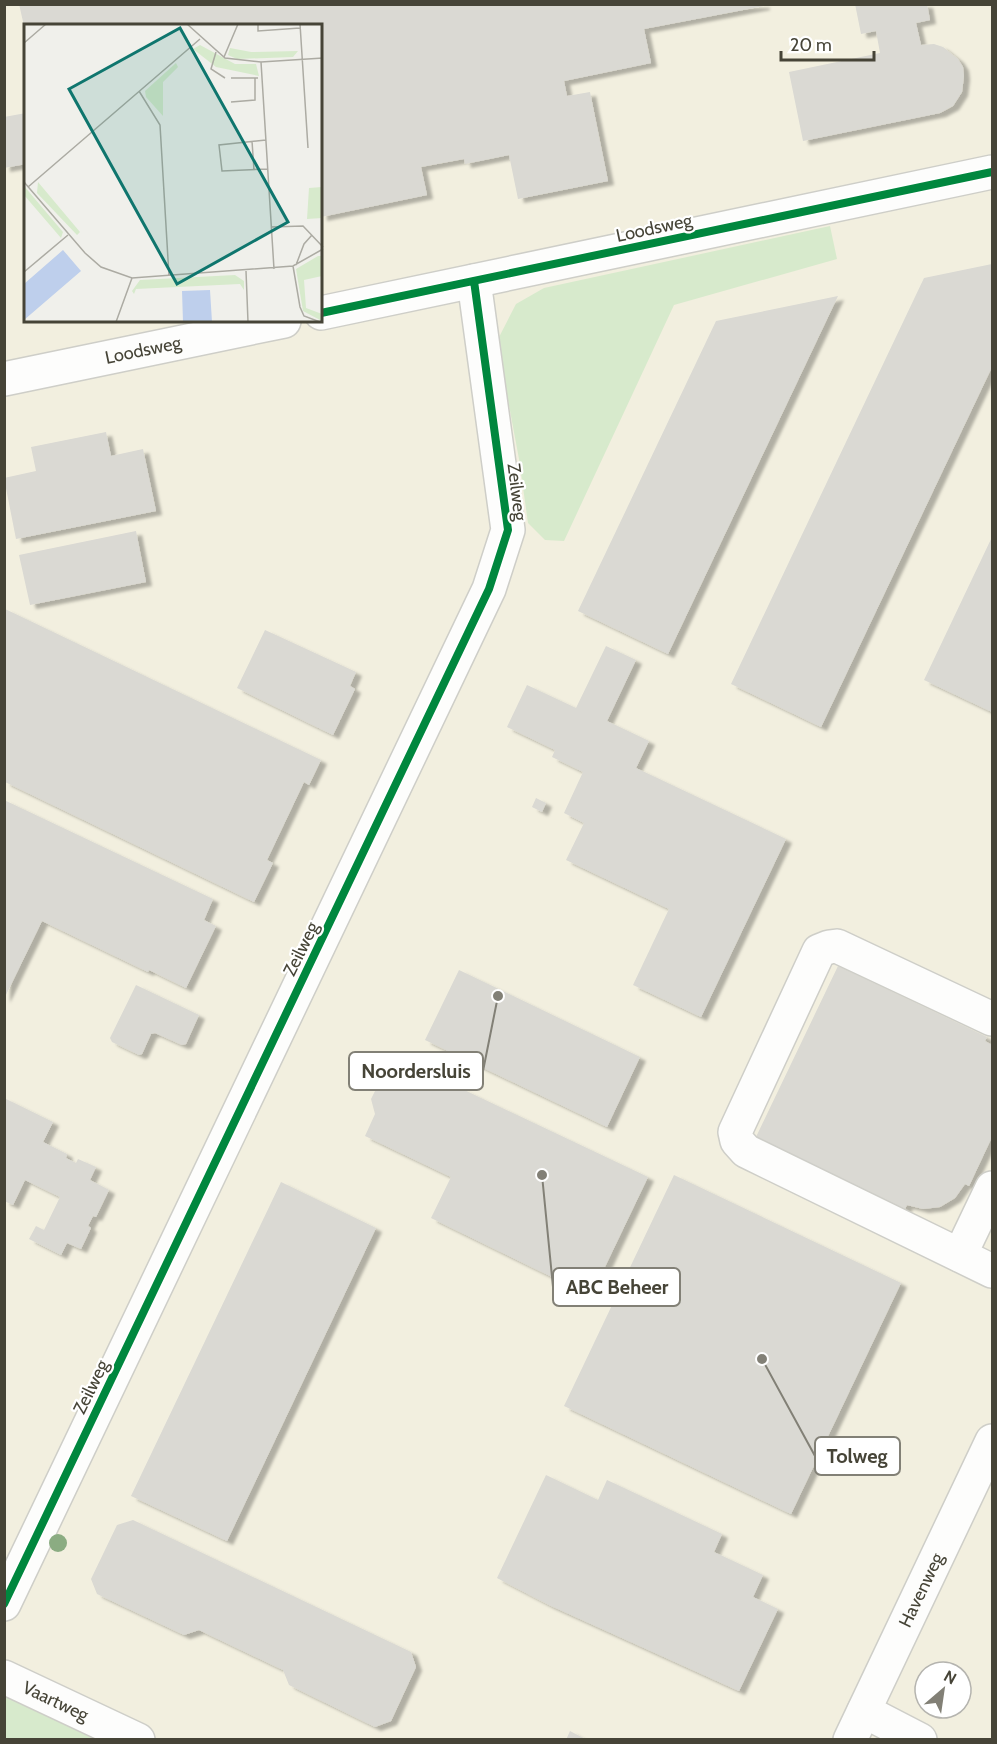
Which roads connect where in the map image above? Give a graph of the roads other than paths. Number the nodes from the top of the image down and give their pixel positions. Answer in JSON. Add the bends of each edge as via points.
{"nodes":[{"id":1,"x":993,"y":172,"type":"edge"},
{"id":2,"x":474,"y":281,"type":"junction"},
{"id":3,"x":322,"y":313,"type":"edge"},
{"id":4,"x":279,"y":322,"type":"edge"},
{"id":5,"x":4,"y":379,"type":"edge"},
{"id":6,"x":993,"y":1019,"type":"edge"},
{"id":7,"x":993,"y":1188,"type":"edge"},
{"id":8,"x":960,"y":1255,"type":"junction"},
{"id":9,"x":993,"y":1271,"type":"edge"},
{"id":10,"x":993,"y":1441,"type":"edge"},
{"id":11,"x":4,"y":1604,"type":"edge"},
{"id":12,"x":4,"y":1677,"type":"edge"},
{"id":13,"x":857,"y":1725,"type":"edge"},
{"id":14,"x":138,"y":1740,"type":"edge"},
{"id":15,"x":920,"y":1740,"type":"edge"}],
"edges":[{"from":1,"to":2,"type":"street","name":"Loodsweg"},
{"from":2,"to":3,"type":"street","name":"Loodsweg"},
{"from":2,"to":11,"type":"street","name":"Zeilweg","via":[[508,530],[489,590]]},
{"from":4,"to":5,"type":"street","name":"Loodsweg"},
{"from":6,"to":8,"type":"street","via":[[837,946],[819,951],[735,1132],[746,1151]]},
{"from":7,"to":8,"type":"street"},
{"from":8,"to":9,"type":"street"},
{"from":10,"to":13,"type":"street","name":"Havenweg"},
{"from":12,"to":14,"type":"street","name":"Vaartweg"},
{"from":13,"to":15,"type":"street"}]}
